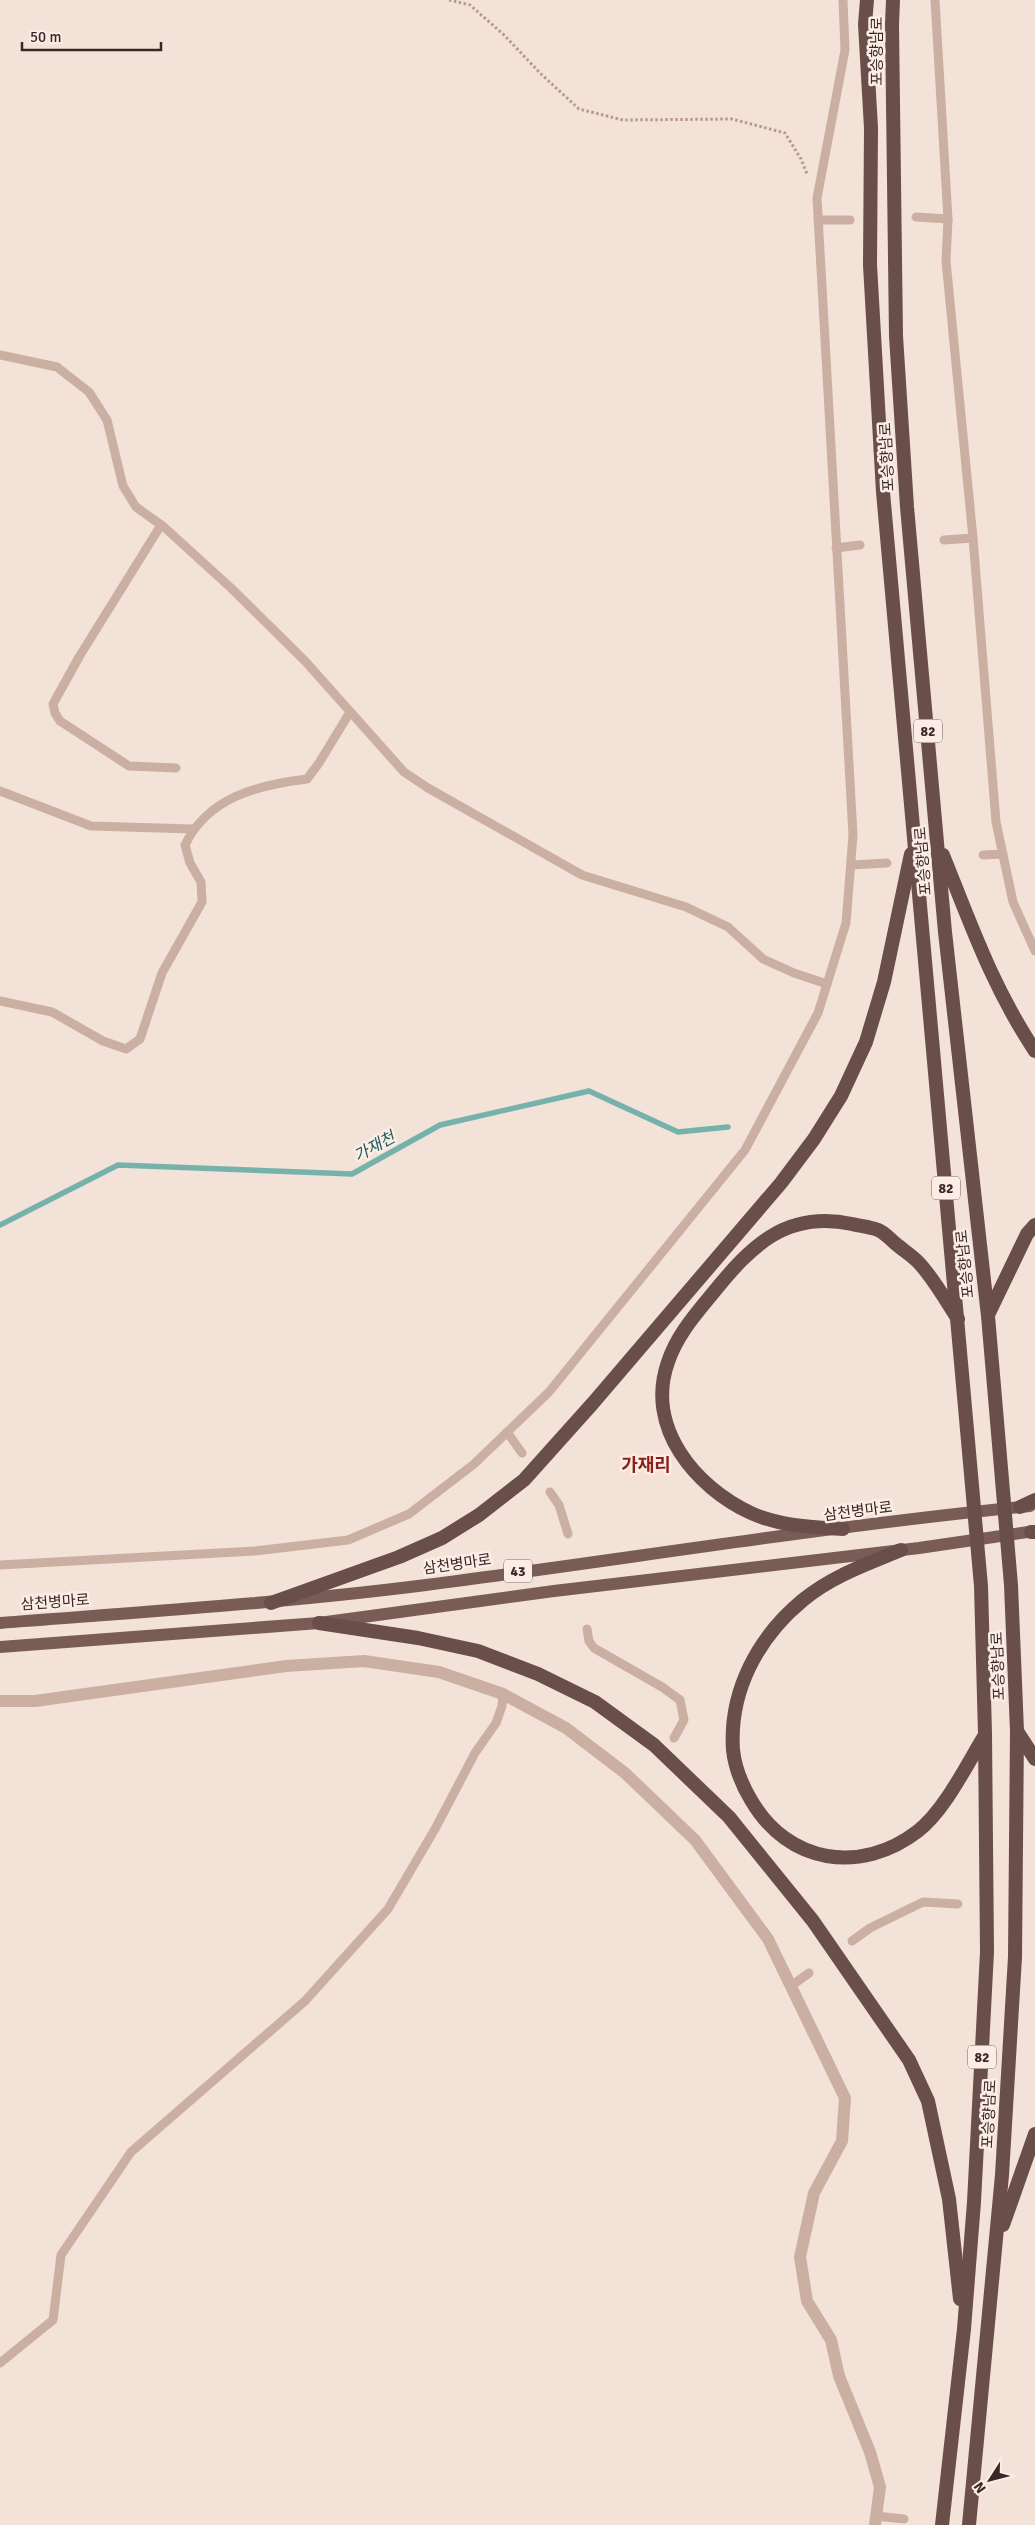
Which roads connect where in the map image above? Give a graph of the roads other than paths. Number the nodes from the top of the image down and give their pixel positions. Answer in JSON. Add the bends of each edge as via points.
{"nodes":[{"id":1,"x":844,"y":0,"type":"edge"},
{"id":2,"x":868,"y":0,"type":"edge"},
{"id":3,"x":893,"y":0,"type":"edge"},
{"id":4,"x":935,"y":0,"type":"edge"},
{"id":5,"x":916,"y":217,"type":"dead end"},
{"id":6,"x":948,"y":219,"type":"junction"},
{"id":7,"x":818,"y":220,"type":"junction"},
{"id":8,"x":850,"y":220,"type":"dead end"},
{"id":9,"x":0,"y":355,"type":"edge"},
{"id":10,"x":161,"y":525,"type":"junction"},
{"id":11,"x":973,"y":538,"type":"junction"},
{"id":12,"x":944,"y":540,"type":"dead end"},
{"id":13,"x":860,"y":545,"type":"dead end"},
{"id":14,"x":836,"y":548,"type":"junction"},
{"id":15,"x":350,"y":712,"type":"junction"},
{"id":16,"x":176,"y":768,"type":"dead end"},
{"id":17,"x":0,"y":792,"type":"edge"},
{"id":18,"x":193,"y":829,"type":"junction"},
{"id":19,"x":914,"y":841,"type":"junction"},
{"id":20,"x":938,"y":842,"type":"junction"},
{"id":21,"x":1003,"y":854,"type":"junction"},
{"id":22,"x":983,"y":855,"type":"dead end"},
{"id":23,"x":887,"y":863,"type":"dead end"},
{"id":24,"x":851,"y":865,"type":"junction"},
{"id":25,"x":1035,"y":951,"type":"edge"},
{"id":26,"x":827,"y":984,"type":"junction"},
{"id":27,"x":0,"y":1001,"type":"edge"},
{"id":28,"x":1035,"y":1051,"type":"edge"},
{"id":29,"x":1035,"y":1225,"type":"edge"},
{"id":30,"x":988,"y":1316,"type":"junction"},
{"id":31,"x":958,"y":1319,"type":"junction"},
{"id":32,"x":507,"y":1432,"type":"junction"},
{"id":33,"x":522,"y":1453,"type":"dead end"},
{"id":34,"x":550,"y":1492,"type":"dead end"},
{"id":35,"x":1035,"y":1500,"type":"edge"},
{"id":36,"x":1035,"y":1506,"type":"edge"},
{"id":37,"x":1020,"y":1507,"type":"junction"},
{"id":38,"x":843,"y":1529,"type":"junction"},
{"id":39,"x":1034,"y":1532,"type":"edge"},
{"id":40,"x":568,"y":1534,"type":"dead end"},
{"id":41,"x":901,"y":1550,"type":"junction"},
{"id":42,"x":0,"y":1565,"type":"edge"},
{"id":43,"x":271,"y":1603,"type":"junction"},
{"id":44,"x":0,"y":1623,"type":"edge"},
{"id":45,"x":319,"y":1623,"type":"junction"},
{"id":46,"x":587,"y":1628,"type":"dead end"},
{"id":47,"x":0,"y":1647,"type":"edge"},
{"id":48,"x":503,"y":1694,"type":"junction"},
{"id":49,"x":0,"y":1701,"type":"edge"},
{"id":50,"x":1017,"y":1731,"type":"junction"},
{"id":51,"x":985,"y":1734,"type":"junction"},
{"id":52,"x":674,"y":1738,"type":"dead end"},
{"id":53,"x":1035,"y":1759,"type":"edge"},
{"id":54,"x":958,"y":1904,"type":"dead end"},
{"id":55,"x":852,"y":1941,"type":"dead end"},
{"id":56,"x":809,"y":1973,"type":"dead end"},
{"id":57,"x":791,"y":1986,"type":"junction"},
{"id":58,"x":1035,"y":2134,"type":"edge"},
{"id":59,"x":995,"y":2250,"type":"junction"},
{"id":60,"x":964,"y":2329,"type":"junction"},
{"id":61,"x":0,"y":2363,"type":"edge"},
{"id":62,"x":904,"y":2519,"type":"dead end"},
{"id":63,"x":876,"y":2521,"type":"edge"},
{"id":64,"x":942,"y":2525,"type":"edge"},
{"id":65,"x":969,"y":2525,"type":"edge"}],
"edges":[{"from":1,"to":7,"type":"lane","via":[[845,50],[817,198]]},
{"from":2,"to":19,"type":"highway","name":"포승향남로","number":"82","via":[[870,265],[883,492]]},
{"from":3,"to":20,"type":"highway","name":"포승향남로","number":"82","via":[[896,336],[907,507]]},
{"from":4,"to":6,"type":"lane"},
{"from":5,"to":6,"type":"lane"},
{"from":6,"to":11,"type":"lane","via":[[946,261]]},
{"from":7,"to":8,"type":"lane"},
{"from":7,"to":14,"type":"lane"},
{"from":9,"to":10,"type":"lane","via":[[57,368],[89,392],[107,420],[123,486],[136,507]]},
{"from":10,"to":15,"type":"lane","via":[[232,588],[305,661]]},
{"from":10,"to":16,"type":"lane","via":[[74,664],[53,704],[60,721],[129,766]]},
{"from":11,"to":12,"type":"lane"},
{"from":11,"to":21,"type":"lane","via":[[996,822]]},
{"from":13,"to":14,"type":"lane"},
{"from":14,"to":24,"type":"lane","via":[[853,835]]},
{"from":15,"to":18,"type":"lane","via":[[307,778],[245,791],[218,806]]},
{"from":15,"to":26,"type":"lane","via":[[404,772],[428,788],[582,874],[686,907],[728,927],[763,959]]},
{"from":17,"to":18,"type":"lane","via":[[91,826]]},
{"from":18,"to":27,"type":"lane","via":[[185,845],[190,863],[202,882],[202,902],[162,973],[140,1039],[126,1050],[104,1042],[52,1012]]},
{"from":19,"to":31,"type":"highway","name":"포승향남로","number":"82"},
{"from":19,"to":43,"type":"highway","via":[[884,982],[866,1042],[841,1096],[781,1183],[524,1480],[479,1516],[442,1538]]},
{"from":20,"to":28,"type":"highway","via":[[992,977],[1010,1014]]},
{"from":20,"to":30,"type":"highway","name":"포승향남로","number":"82"},
{"from":21,"to":22,"type":"lane"},
{"from":21,"to":25,"type":"lane","via":[[1013,902]]},
{"from":23,"to":24,"type":"lane"},
{"from":24,"to":26,"type":"lane","via":[[846,923]]},
{"from":26,"to":32,"type":"lane","via":[[818,1013],[745,1150],[549,1392]]},
{"from":29,"to":30,"type":"highway","via":[[1027,1234]]},
{"from":30,"to":50,"type":"highway","name":"포승향남로","number":"82","via":[[1010,1585]]},
{"from":31,"to":38,"type":"highway","via":[[919,1263],[879,1230],[830,1219],[800,1223],[755,1247],[738,1262],[681,1333],[667,1363],[663,1389],[663,1412],[679,1454],[726,1499],[752,1513],[798,1526]]},
{"from":31,"to":51,"type":"highway","name":"포승향남로","number":"82","via":[[981,1586]]},
{"from":32,"to":33,"type":"lane"},
{"from":32,"to":42,"type":"lane","via":[[474,1464],[409,1514],[348,1540],[255,1551]]},
{"from":34,"to":40,"type":"lane","via":[[559,1505]]},
{"from":35,"to":37,"type":"highway"},
{"from":36,"to":37,"type":"main road","name":"삼천병마로","number":"43"},
{"from":37,"to":38,"type":"main road","name":"삼천병마로","number":"43"},
{"from":38,"to":43,"type":"main road","name":"삼천병마로","number":"43"},
{"from":39,"to":41,"type":"main road","number":"43"},
{"from":41,"to":45,"type":"main road","number":"43","via":[[554,1591]]},
{"from":41,"to":51,"type":"highway","via":[[839,1576],[804,1599],[760,1645],[747,1668],[734,1718],[733,1752],[741,1782],[770,1826],[800,1847],[832,1858],[863,1858],[892,1848],[920,1830],[942,1804]]},
{"from":43,"to":44,"type":"main road","name":"삼천병마로","number":"43"},
{"from":45,"to":47,"type":"main road","number":"43"},
{"from":45,"to":60,"type":"highway","via":[[478,1650],[538,1674],[595,1702],[654,1745],[729,1816],[813,1921],[913,2068],[928,2101],[949,2199]]},
{"from":46,"to":52,"type":"lane","via":[[594,1648],[680,1700],[684,1720]]},
{"from":48,"to":49,"type":"street","via":[[440,1672],[364,1662],[286,1666],[35,1701]]},
{"from":48,"to":57,"type":"street","via":[[566,1728],[648,1789],[695,1840],[768,1939]]},
{"from":48,"to":61,"type":"lane","via":[[496,1723],[475,1753],[388,1909],[304,2001],[131,2152],[61,2255],[53,2320]]},
{"from":50,"to":53,"type":"highway"},
{"from":50,"to":59,"type":"highway","name":"포승향남로","number":"82","via":[[1015,1956]]},
{"from":51,"to":60,"type":"highway","name":"포승향남로","number":"82","via":[[987,1952]]},
{"from":54,"to":55,"type":"lane","via":[[923,1902],[870,1928]]},
{"from":56,"to":57,"type":"lane"},
{"from":57,"to":63,"type":"street","via":[[845,2098],[842,2141],[814,2193],[800,2257],[806,2301],[830,2340],[839,2376],[870,2452],[880,2487]]},
{"from":58,"to":59,"type":"highway"},
{"from":59,"to":65,"type":"highway","name":"포승향남로","number":"82"},
{"from":60,"to":64,"type":"highway","name":"포승향남로","number":"82"},
{"from":62,"to":63,"type":"lane"}]}
